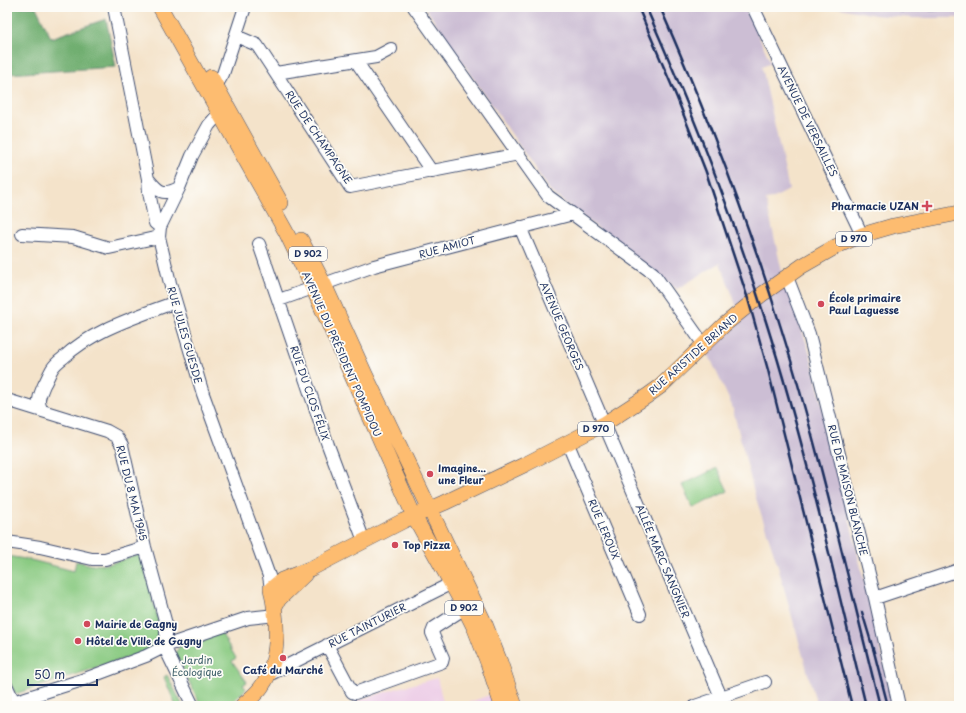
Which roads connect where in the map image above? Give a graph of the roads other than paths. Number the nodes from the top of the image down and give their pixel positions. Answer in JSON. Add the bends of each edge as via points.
{"nodes":[{"id":1,"x":114,"y":7,"type":"edge"},
{"id":2,"x":160,"y":7,"type":"edge"},
{"id":3,"x":172,"y":7,"type":"edge"},
{"id":4,"x":246,"y":7,"type":"edge"},
{"id":5,"x":414,"y":7,"type":"edge"},
{"id":6,"x":753,"y":7,"type":"edge"},
{"id":7,"x":236,"y":36,"type":"junction"},
{"id":8,"x":391,"y":49,"type":"dead end"},
{"id":9,"x":356,"y":61,"type":"junction"},
{"id":10,"x":276,"y":73,"type":"junction"},
{"id":11,"x":212,"y":91,"type":"junction"},
{"id":12,"x":223,"y":110,"type":"junction"},
{"id":13,"x":519,"y":154,"type":"junction"},
{"id":14,"x":432,"y":172,"type":"junction"},
{"id":15,"x":148,"y":179,"type":"junction"},
{"id":16,"x":179,"y":188,"type":"junction"},
{"id":17,"x":959,"y":213,"type":"edge"},
{"id":18,"x":573,"y":214,"type":"junction"},
{"id":19,"x":520,"y":227,"type":"junction"},
{"id":20,"x":160,"y":232,"type":"junction"},
{"id":21,"x":22,"y":234,"type":"dead end"},
{"id":22,"x":862,"y":235,"type":"junction"},
{"id":23,"x":259,"y":244,"type":"dead end"},
{"id":24,"x":787,"y":277,"type":"junction"},
{"id":25,"x":319,"y":286,"type":"junction"},
{"id":26,"x":278,"y":300,"type":"junction"},
{"id":27,"x":175,"y":302,"type":"junction"},
{"id":28,"x":704,"y":345,"type":"junction"},
{"id":29,"x":38,"y":398,"type":"junction"},
{"id":30,"x":7,"y":400,"type":"edge"},
{"id":31,"x":22,"y":405,"type":"junction"},
{"id":32,"x":42,"y":411,"type":"junction"},
{"id":33,"x":604,"y":424,"type":"junction"},
{"id":34,"x":375,"y":428,"type":"junction"},
{"id":35,"x":568,"y":444,"type":"junction"},
{"id":36,"x":444,"y":503,"type":"junction"},
{"id":37,"x":429,"y":509,"type":"junction"},
{"id":38,"x":414,"y":516,"type":"junction"},
{"id":39,"x":438,"y":526,"type":"junction"},
{"id":40,"x":7,"y":542,"type":"edge"},
{"id":41,"x":364,"y":542,"type":"junction"},
{"id":42,"x":146,"y":547,"type":"junction"},
{"id":43,"x":312,"y":568,"type":"junction"},
{"id":44,"x":959,"y":570,"type":"edge"},
{"id":45,"x":454,"y":574,"type":"junction"},
{"id":46,"x":272,"y":589,"type":"junction"},
{"id":47,"x":875,"y":598,"type":"junction"},
{"id":48,"x":465,"y":608,"type":"junction"},
{"id":49,"x":275,"y":610,"type":"junction"},
{"id":50,"x":640,"y":614,"type":"dead end"},
{"id":51,"x":327,"y":645,"type":"junction"},
{"id":52,"x":164,"y":646,"type":"junction"},
{"id":53,"x":268,"y":676,"type":"junction"},
{"id":54,"x":765,"y":682,"type":"dead end"},
{"id":55,"x":7,"y":687,"type":"edge"},
{"id":56,"x":721,"y":697,"type":"junction"},
{"id":57,"x":10,"y":703,"type":"edge"},
{"id":58,"x":248,"y":703,"type":"edge"},
{"id":59,"x":193,"y":706,"type":"edge"},
{"id":60,"x":502,"y":706,"type":"edge"},
{"id":61,"x":514,"y":706,"type":"edge"},
{"id":62,"x":695,"y":706,"type":"edge"},
{"id":63,"x":899,"y":706,"type":"edge"}],
"edges":[{"from":1,"to":15,"type":"street","name":"RUE JULES GUESDE"},
{"from":2,"to":11,"type":"main road","name":"AVENUE DU PRÉSIDENT POMPIDOU","number":"D 902"},
{"from":3,"to":11,"type":"main road","name":"AVENUE DU PRÉSIDENT POMPIDOU","number":"D 902"},
{"from":4,"to":7,"type":"street"},
{"from":5,"to":13,"type":"street"},
{"from":6,"to":22,"type":"street","name":"AVENUE DE VERSAILLES"},
{"from":7,"to":10,"type":"street","name":"RUE DE CHAMPAGNE","via":[[257,44]]},
{"from":7,"to":11,"type":"street","via":[[223,74]]},
{"from":8,"to":9,"type":"street","via":[[376,58]]},
{"from":9,"to":10,"type":"street"},
{"from":9,"to":14,"type":"street"},
{"from":10,"to":14,"type":"street","name":"RUE DE CHAMPAGNE","via":[[350,187]]},
{"from":11,"to":12,"type":"main road","name":"AVENUE DU PRÉSIDENT POMPIDOU","number":"D 902"},
{"from":12,"to":16,"type":"street","via":[[209,125],[192,156]]},
{"from":12,"to":25,"type":"main road","name":"AVENUE DU PRÉSIDENT POMPIDOU","number":"D 902","via":[[293,226]]},
{"from":13,"to":14,"type":"street","name":"RUE DE CHAMPAGNE"},
{"from":13,"to":18,"type":"street","via":[[548,196]]},
{"from":15,"to":16,"type":"street","via":[[157,190],[164,193]]},
{"from":15,"to":20,"type":"street","name":"RUE JULES GUESDE","via":[[155,223]]},
{"from":16,"to":20,"type":"street"},
{"from":17,"to":22,"type":"main road","name":"RUE ARISTIDE BRIAND","number":"D 970"},
{"from":18,"to":19,"type":"street","name":"RUE AMIOT"},
{"from":18,"to":28,"type":"street","via":[[653,273]]},
{"from":19,"to":25,"type":"street","name":"RUE AMIOT","via":[[374,266]]},
{"from":19,"to":33,"type":"street","name":"AVENUE GEORGES"},
{"from":20,"to":21,"type":"street","via":[[110,248],[73,237]]},
{"from":20,"to":27,"type":"street","name":"RUE JULES GUESDE"},
{"from":22,"to":24,"type":"main road","name":"RUE ARISTIDE BRIAND","number":"D 970","via":[[819,256]]},
{"from":23,"to":26,"type":"street","name":"RUE DU CLOS FÉLIX"},
{"from":24,"to":28,"type":"main road","name":"RUE ARISTIDE BRIAND","number":"D 970","via":[[738,313]]},
{"from":24,"to":47,"type":"street","name":"RUE DE MAISON BLANCHE","via":[[809,334]]},
{"from":25,"to":26,"type":"street","name":"RUE AMIOT"},
{"from":25,"to":34,"type":"main road","name":"AVENUE DU PRÉSIDENT POMPIDOU","number":"D 902"},
{"from":25,"to":37,"type":"main road","name":"AVENUE DU PRÉSIDENT POMPIDOU","number":"D 902"},
{"from":26,"to":41,"type":"street","name":"RUE DU CLOS FÉLIX"},
{"from":27,"to":29,"type":"street","via":[[85,340],[53,368]]},
{"from":27,"to":46,"type":"street","name":"RUE JULES GUESDE","via":[[202,394]]},
{"from":28,"to":33,"type":"main road","name":"RUE ARISTIDE BRIAND","number":"D 970","via":[[647,396]]},
{"from":29,"to":31,"type":"street"},
{"from":29,"to":32,"type":"street"},
{"from":30,"to":31,"type":"street","name":"RUE DU 8 MAI 1945"},
{"from":31,"to":32,"type":"street","name":"RUE DU 8 MAI 1945"},
{"from":32,"to":42,"type":"street","name":"RUE DU 8 MAI 1945","via":[[116,436],[122,445]]},
{"from":33,"to":35,"type":"main road","name":"RUE ARISTIDE BRIAND","number":"D 970"},
{"from":33,"to":56,"type":"street","name":"ALLÉE MARC SANGNIER"},
{"from":34,"to":37,"type":"main road","via":[[398,461],[416,501]]},
{"from":34,"to":38,"type":"main road","name":"AVENUE DU PRÉSIDENT POMPIDOU","number":"D 902"},
{"from":35,"to":36,"type":"main road","name":"RUE ARISTIDE BRIAND","number":"D 970"},
{"from":35,"to":50,"type":"street","name":"RUE LEROUX"},
{"from":36,"to":37,"type":"main road","name":"RUE ARISTIDE BRIAND","number":"D 970"},
{"from":36,"to":39,"type":"main road"},
{"from":37,"to":38,"type":"main road","name":"RUE ARISTIDE BRIAND"},
{"from":37,"to":39,"type":"main road","number":"D 902"},
{"from":38,"to":41,"type":"main road"},
{"from":38,"to":45,"type":"main road","number":"D 902"},
{"from":39,"to":45,"type":"main road","number":"D 902"},
{"from":40,"to":42,"type":"street","via":[[92,560],[105,559]]},
{"from":41,"to":43,"type":"main road"},
{"from":42,"to":52,"type":"street","name":"RUE DU 8 MAI 1945","via":[[166,624]]},
{"from":43,"to":46,"type":"main road","via":[[282,580]]},
{"from":43,"to":49,"type":"main road","via":[[279,599]]},
{"from":44,"to":47,"type":"street"},
{"from":45,"to":48,"type":"main road","number":"D 902"},
{"from":45,"to":51,"type":"street","name":"RUE TAINTURIER","via":[[444,587]]},
{"from":45,"to":61,"type":"main road","number":"D 902","via":[[470,594],[492,640]]},
{"from":46,"to":49,"type":"main road","name":"RUE JULES GUESDE"},
{"from":47,"to":63,"type":"street","name":"RUE DE MAISON BLANCHE"},
{"from":48,"to":51,"type":"street","via":[[434,628],[432,633],[443,658],[442,662],[355,694]]},
{"from":48,"to":60,"type":"main road","number":"D 902"},
{"from":49,"to":52,"type":"street"},
{"from":49,"to":53,"type":"main road","name":"RUE JULES GUESDE","via":[[277,634],[274,658]]},
{"from":51,"to":53,"type":"street","name":"RUE TAINTURIER"},
{"from":52,"to":57,"type":"street","via":[[146,656],[87,678]]},
{"from":52,"to":59,"type":"street"},
{"from":53,"to":58,"type":"main road","name":"RUE JULES GUESDE"},
{"from":54,"to":56,"type":"street"},
{"from":55,"to":57,"type":"street"},
{"from":56,"to":62,"type":"street"}]}
